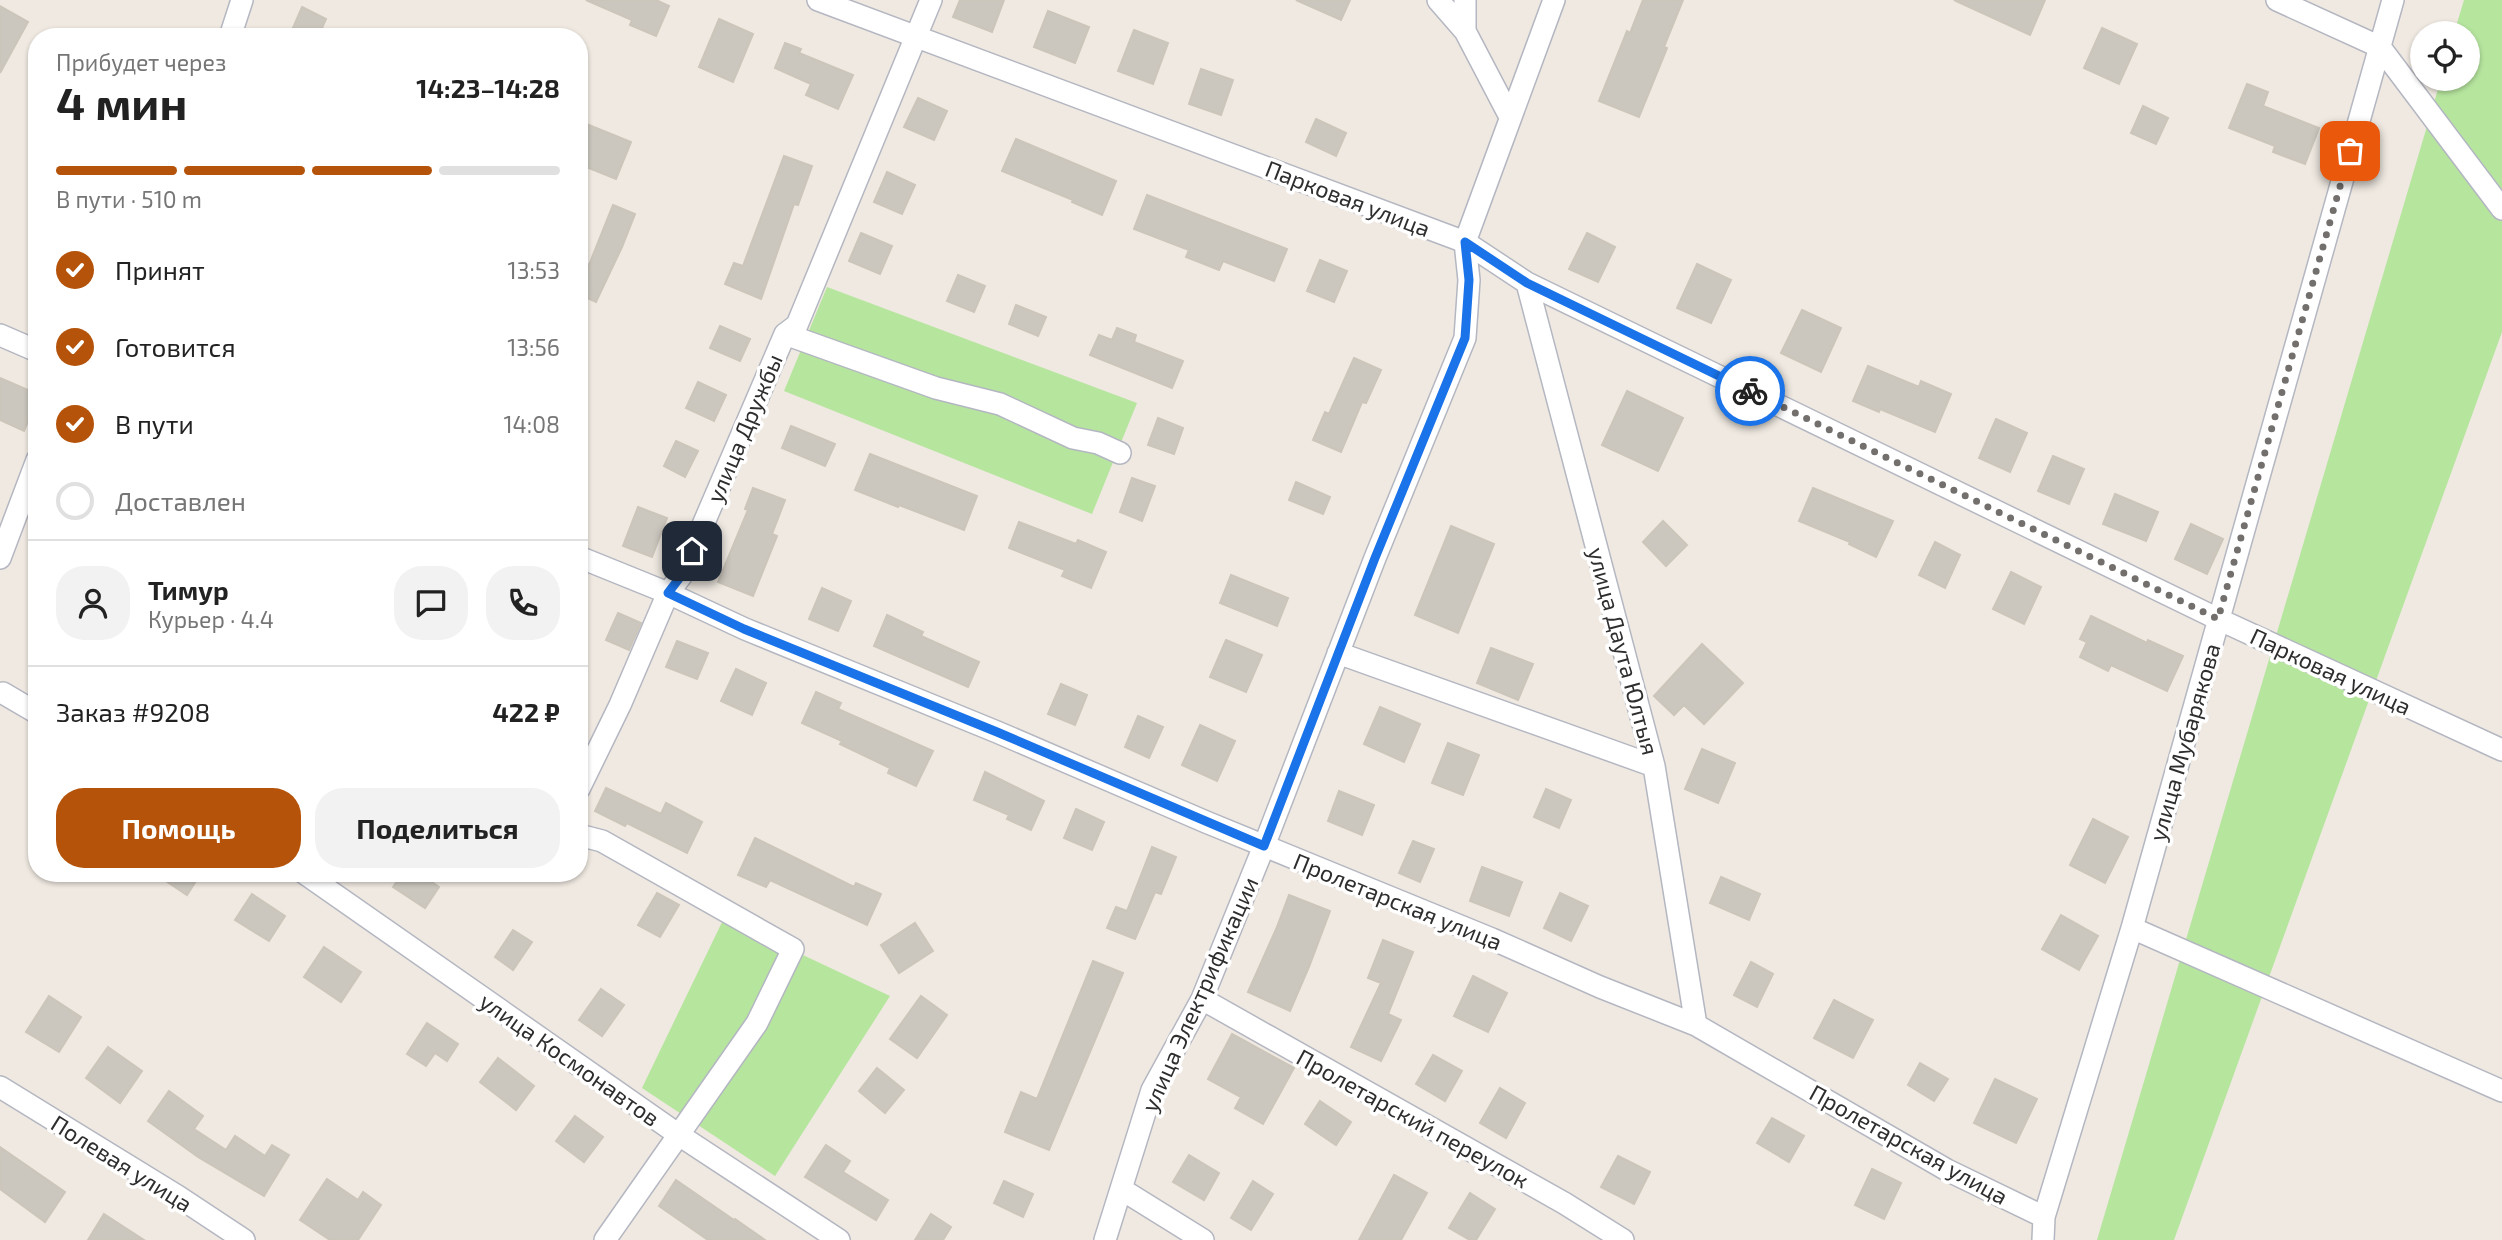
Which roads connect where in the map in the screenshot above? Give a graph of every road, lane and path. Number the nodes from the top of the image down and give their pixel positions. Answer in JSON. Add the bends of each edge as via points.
{"nodes":[{"id":1,"x":242,"y":0,"type":"edge"},
{"id":2,"x":818,"y":0,"type":"edge"},
{"id":3,"x":931,"y":0,"type":"edge"},
{"id":4,"x":1438,"y":0,"type":"edge"},
{"id":5,"x":1465,"y":0,"type":"edge"},
{"id":6,"x":1554,"y":0,"type":"edge"},
{"id":7,"x":2277,"y":0,"type":"edge"},
{"id":8,"x":2393,"y":0,"type":"edge"},
{"id":9,"x":233,"y":28,"type":"edge"},
{"id":10,"x":1465,"y":31,"type":"junction"},
{"id":11,"x":916,"y":36,"type":"junction"},
{"id":12,"x":2380,"y":47,"type":"junction"},
{"id":13,"x":1510,"y":117,"type":"junction"},
{"id":14,"x":2502,"y":209,"type":"edge"},
{"id":15,"x":1465,"y":242,"type":"junction"},
{"id":16,"x":1527,"y":283,"type":"junction"},
{"id":17,"x":785,"y":334,"type":"junction"},
{"id":18,"x":0,"y":335,"type":"edge"},
{"id":19,"x":28,"y":347,"type":"edge"},
{"id":20,"x":1121,"y":453,"type":"dead end"},
{"id":21,"x":28,"y":484,"type":"edge"},
{"id":22,"x":0,"y":558,"type":"edge"},
{"id":23,"x":588,"y":560,"type":"edge"},
{"id":24,"x":668,"y":593,"type":"junction"},
{"id":25,"x":2218,"y":619,"type":"junction"},
{"id":26,"x":1338,"y":653,"type":"junction"},
{"id":27,"x":1,"y":693,"type":"edge"},
{"id":28,"x":28,"y":708,"type":"edge"},
{"id":29,"x":2502,"y":750,"type":"edge"},
{"id":30,"x":1654,"y":766,"type":"junction"},
{"id":31,"x":588,"y":771,"type":"edge"},
{"id":32,"x":588,"y":837,"type":"edge"},
{"id":33,"x":1264,"y":846,"type":"junction"},
{"id":34,"x":317,"y":882,"type":"edge"},
{"id":35,"x":2132,"y":928,"type":"junction"},
{"id":36,"x":1202,"y":999,"type":"junction"},
{"id":37,"x":1696,"y":1025,"type":"junction"},
{"id":38,"x":0,"y":1087,"type":"edge"},
{"id":39,"x":2502,"y":1091,"type":"edge"},
{"id":40,"x":679,"y":1135,"type":"junction"},
{"id":41,"x":1121,"y":1189,"type":"junction"},
{"id":42,"x":2044,"y":1217,"type":"junction"},
{"id":43,"x":244,"y":1240,"type":"edge"},
{"id":44,"x":605,"y":1240,"type":"edge"},
{"id":45,"x":839,"y":1240,"type":"edge"},
{"id":46,"x":1105,"y":1240,"type":"edge"},
{"id":47,"x":1203,"y":1240,"type":"edge"},
{"id":48,"x":1623,"y":1240,"type":"edge"},
{"id":49,"x":2043,"y":1240,"type":"edge"}],
"edges":[{"from":1,"to":9,"type":"street"},
{"from":2,"to":11,"type":"street","name":"Парковая улица"},
{"from":3,"to":11,"type":"street","name":"улица Дружбы"},
{"from":4,"to":10,"type":"street"},
{"from":5,"to":10,"type":"street"},
{"from":6,"to":13,"type":"street","name":"улица Электрификации"},
{"from":7,"to":12,"type":"street"},
{"from":8,"to":12,"type":"street","name":"улица Мубарякова"},
{"from":10,"to":13,"type":"street"},
{"from":11,"to":15,"type":"street","name":"Парковая улица"},
{"from":11,"to":17,"type":"street","name":"улица Дружбы","via":[[797,325]]},
{"from":12,"to":14,"type":"street"},
{"from":12,"to":25,"type":"street","name":"улица Мубарякова"},
{"from":13,"to":15,"type":"street","name":"улица Электрификации"},
{"from":15,"to":16,"type":"street","name":"Парковая улица"},
{"from":15,"to":26,"type":"street","name":"улица Электрификации","via":[[1469,280],[1465,338]]},
{"from":16,"to":25,"type":"street","name":"Парковая улица"},
{"from":16,"to":30,"type":"street","name":"улица Даута Юлтыя"},
{"from":17,"to":20,"type":"street","name":"улица Дружбы","via":[[936,388],[1000,404],[1073,438]]},
{"from":17,"to":24,"type":"street","name":"улица Дружбы","via":[[681,576]]},
{"from":18,"to":19,"type":"street"},
{"from":21,"to":22,"type":"street"},
{"from":23,"to":24,"type":"street","name":"Пролетарская улица"},
{"from":24,"to":31,"type":"street","name":"улица Дружбы"},
{"from":24,"to":33,"type":"street","name":"Пролетарская улица"},
{"from":25,"to":29,"type":"street","name":"Парковая улица"},
{"from":25,"to":35,"type":"street","name":"улица Мубарякова"},
{"from":26,"to":30,"type":"street"},
{"from":26,"to":33,"type":"street","name":"улица Электрификации"},
{"from":27,"to":28,"type":"street"},
{"from":30,"to":37,"type":"street","name":"улица Даута Юлтыя"},
{"from":32,"to":40,"type":"street","via":[[793,949],[757,1023]]},
{"from":33,"to":36,"type":"street","name":"улица Электрификации"},
{"from":33,"to":37,"type":"street","name":"Пролетарская улица"},
{"from":34,"to":40,"type":"street","name":"улица Космонавтов"},
{"from":35,"to":39,"type":"street"},
{"from":35,"to":42,"type":"street","name":"улица Мубарякова"},
{"from":36,"to":41,"type":"street","name":"улица Электрификации","via":[[1152,1090]]},
{"from":36,"to":48,"type":"street","name":"Пролетарский переулок"},
{"from":37,"to":42,"type":"street","name":"Пролетарская улица","via":[[1947,1170]]},
{"from":38,"to":43,"type":"street","name":"Полевая улица"},
{"from":40,"to":44,"type":"street"},
{"from":40,"to":45,"type":"street","name":"улица Космонавтов"},
{"from":41,"to":46,"type":"street","name":"улица Электрификации"},
{"from":41,"to":47,"type":"street"},
{"from":42,"to":49,"type":"street","name":"улица Мубарякова"}]}
